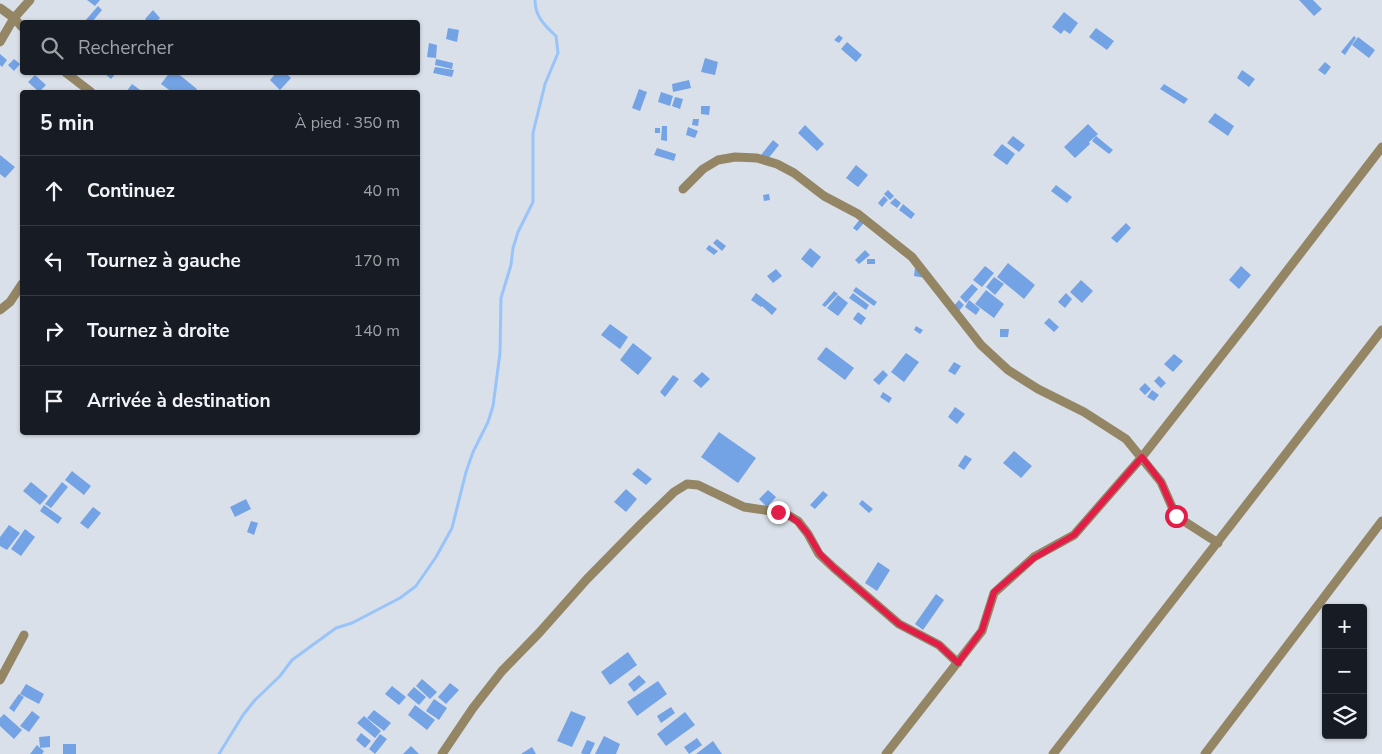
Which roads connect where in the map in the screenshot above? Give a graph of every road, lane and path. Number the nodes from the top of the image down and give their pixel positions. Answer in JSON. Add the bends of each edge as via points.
{"nodes":[{"id":1,"x":30,"y":0,"type":"edge"},
{"id":2,"x":0,"y":8,"type":"edge"},
{"id":3,"x":14,"y":18,"type":"junction"},
{"id":4,"x":20,"y":25,"type":"edge"},
{"id":5,"x":0,"y":42,"type":"edge"},
{"id":6,"x":69,"y":75,"type":"edge"},
{"id":7,"x":88,"y":90,"type":"edge"},
{"id":8,"x":1382,"y":147,"type":"edge"},
{"id":9,"x":683,"y":189,"type":"dead end"},
{"id":10,"x":20,"y":287,"type":"edge"},
{"id":11,"x":0,"y":310,"type":"edge"},
{"id":12,"x":1382,"y":330,"type":"edge"},
{"id":13,"x":1142,"y":457,"type":"junction"},
{"id":14,"x":1382,"y":521,"type":"edge"},
{"id":15,"x":1218,"y":543,"type":"junction"},
{"id":16,"x":24,"y":635,"type":"dead end"},
{"id":17,"x":958,"y":663,"type":"junction"},
{"id":18,"x":0,"y":680,"type":"edge"},
{"id":19,"x":442,"y":754,"type":"edge"},
{"id":20,"x":886,"y":754,"type":"edge"},
{"id":21,"x":1054,"y":754,"type":"edge"},
{"id":22,"x":1205,"y":754,"type":"edge"}],
"edges":[{"from":1,"to":3,"type":"street"},
{"from":2,"to":3,"type":"street"},
{"from":3,"to":4,"type":"street"},
{"from":3,"to":5,"type":"street"},
{"from":6,"to":7,"type":"street"},
{"from":8,"to":13,"type":"street"},
{"from":9,"to":13,"type":"street","via":[[703,169],[718,160],[735,157],[758,158],[794,173],[824,196],[858,214],[912,257],[981,346],[1008,370],[1112,429]]},
{"from":10,"to":11,"type":"street"},
{"from":12,"to":15,"type":"street"},
{"from":13,"to":15,"type":"street","via":[[1161,482],[1176,516]]},
{"from":13,"to":17,"type":"street","via":[[1074,535],[1034,558],[994,592],[982,630]]},
{"from":14,"to":22,"type":"street"},
{"from":15,"to":21,"type":"street"},
{"from":16,"to":18,"type":"street"},
{"from":17,"to":19,"type":"street","via":[[939,645],[899,624],[834,568],[798,522],[788,515],[744,507],[698,485],[687,484],[640,524],[502,671]]},
{"from":17,"to":20,"type":"street"}]}
